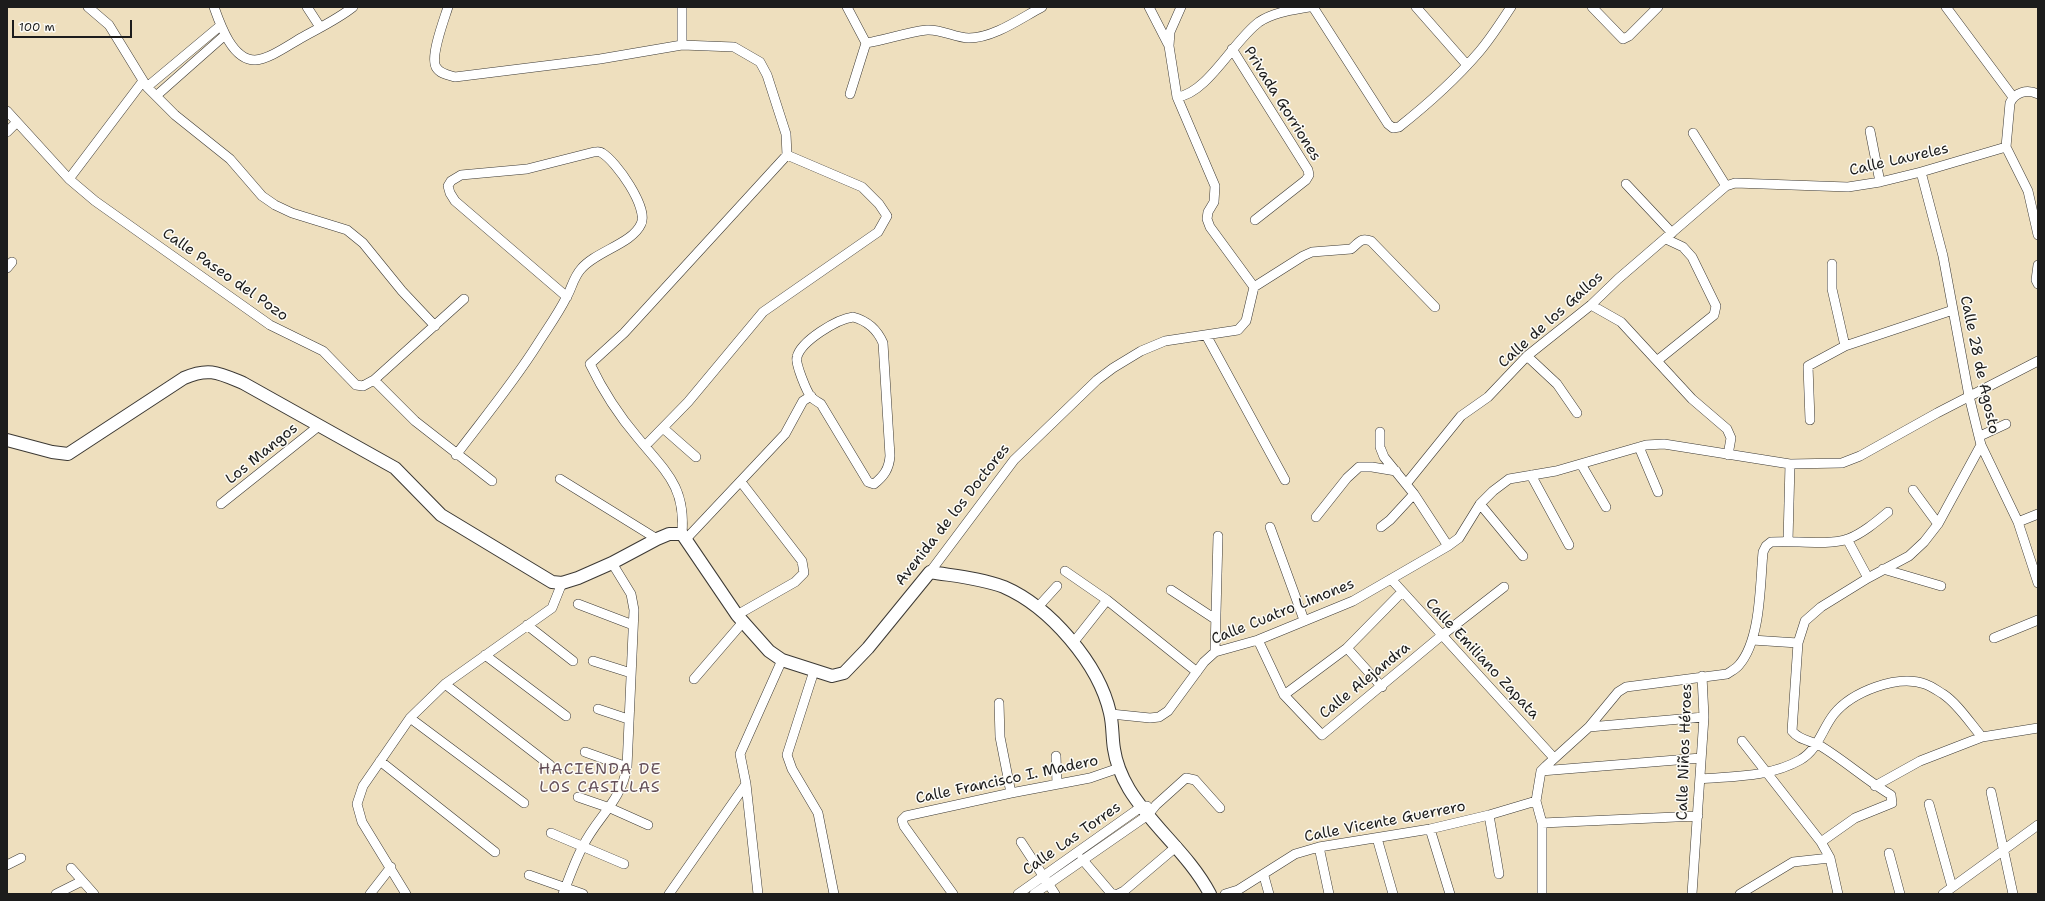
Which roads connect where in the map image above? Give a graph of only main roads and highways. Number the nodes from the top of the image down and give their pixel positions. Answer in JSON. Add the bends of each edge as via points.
{"nodes":[{"id":1,"x":7,"y":440,"type":"edge"},
{"id":2,"x":1210,"y":894,"type":"edge"}],
"edges":[{"from":1,"to":2,"type":"main road","name":"Avenida de los Doctores","via":[[68,454],[164,390],[198,372],[217,372],[243,383],[395,468],[441,515],[552,582],[562,583],[612,563],[669,534],[684,536],[740,619],[769,650],[782,660],[832,676],[844,673],[868,648],[930,572],[990,583],[1021,596],[1058,626],[1073,643],[1097,680],[1111,714],[1114,749],[1129,789],[1177,846]]}]}
